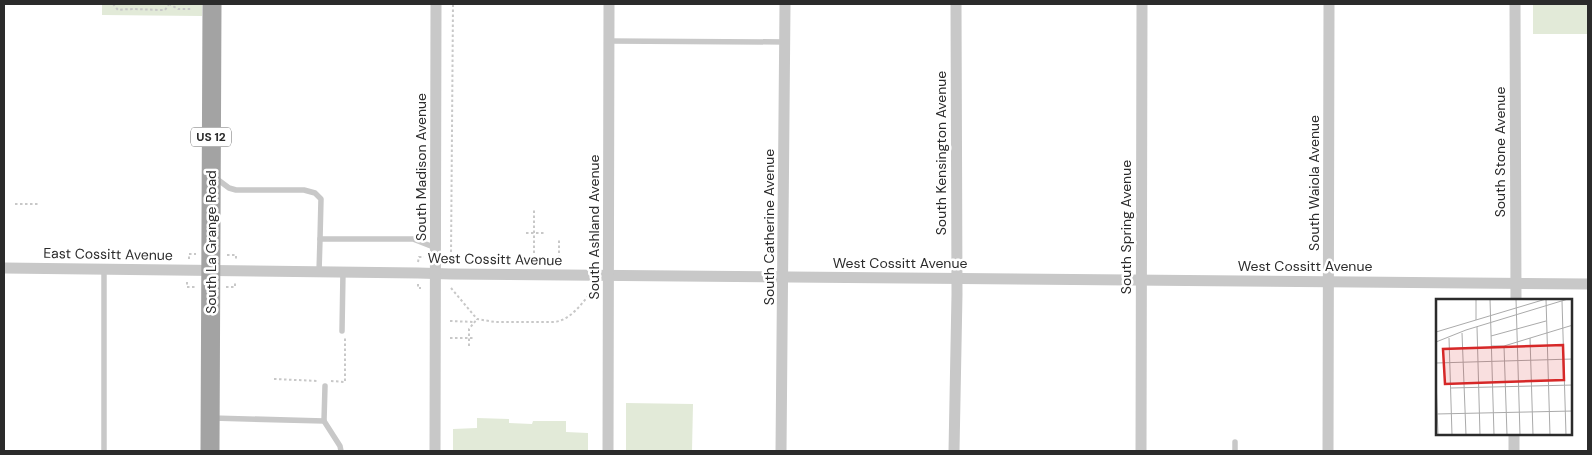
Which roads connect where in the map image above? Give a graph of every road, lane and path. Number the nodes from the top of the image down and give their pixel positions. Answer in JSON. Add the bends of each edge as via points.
{"nodes":[{"id":1,"x":114,"y":4,"type":"edge"},
{"id":2,"x":169,"y":4,"type":"edge"},
{"id":3,"x":212,"y":4,"type":"edge"},
{"id":4,"x":436,"y":4,"type":"edge"},
{"id":5,"x":453,"y":4,"type":"edge"},
{"id":6,"x":610,"y":4,"type":"edge"},
{"id":7,"x":786,"y":4,"type":"edge"},
{"id":8,"x":956,"y":4,"type":"edge"},
{"id":9,"x":1142,"y":4,"type":"edge"},
{"id":10,"x":1329,"y":4,"type":"edge"},
{"id":11,"x":1515,"y":4,"type":"edge"},
{"id":12,"x":191,"y":9,"type":"dead end"},
{"id":13,"x":609,"y":41,"type":"junction"},
{"id":14,"x":785,"y":42,"type":"junction"},
{"id":15,"x":211,"y":172,"type":"junction"},
{"id":16,"x":15,"y":204,"type":"dead end"},
{"id":17,"x":38,"y":204,"type":"dead end"},
{"id":18,"x":534,"y":210,"type":"dead end"},
{"id":19,"x":534,"y":232,"type":"junction"},
{"id":20,"x":526,"y":233,"type":"dead end"},
{"id":21,"x":546,"y":233,"type":"dead end"},
{"id":22,"x":320,"y":238,"type":"junction"},
{"id":23,"x":559,"y":239,"type":"dead end"},
{"id":24,"x":436,"y":248,"type":"junction"},
{"id":25,"x":196,"y":254,"type":"dead end"},
{"id":26,"x":224,"y":255,"type":"dead end"},
{"id":27,"x":236,"y":255,"type":"dead end"},
{"id":28,"x":419,"y":257,"type":"dead end"},
{"id":29,"x":426,"y":257,"type":"dead end"},
{"id":30,"x":444,"y":257,"type":"dead end"},
{"id":31,"x":451,"y":257,"type":"junction"},
{"id":32,"x":534,"y":258,"type":"dead end"},
{"id":33,"x":559,"y":258,"type":"dead end"},
{"id":34,"x":189,"y":260,"type":"dead end"},
{"id":35,"x":451,"y":264,"type":"dead end"},
{"id":36,"x":4,"y":268,"type":"edge"},
{"id":37,"x":104,"y":269,"type":"junction"},
{"id":38,"x":211,"y":271,"type":"junction"},
{"id":39,"x":319,"y":272,"type":"junction"},
{"id":40,"x":343,"y":272,"type":"junction"},
{"id":41,"x":436,"y":274,"type":"junction"},
{"id":42,"x":608,"y":276,"type":"junction"},
{"id":43,"x":783,"y":277,"type":"junction"},
{"id":44,"x":956,"y":278,"type":"junction"},
{"id":45,"x":1140,"y":280,"type":"junction"},
{"id":46,"x":235,"y":281,"type":"dead end"},
{"id":47,"x":187,"y":282,"type":"dead end"},
{"id":48,"x":1329,"y":282,"type":"junction"},
{"id":49,"x":1516,"y":283,"type":"junction"},
{"id":50,"x":418,"y":284,"type":"dead end"},
{"id":51,"x":1588,"y":284,"type":"edge"},
{"id":52,"x":196,"y":287,"type":"dead end"},
{"id":53,"x":224,"y":287,"type":"dead end"},
{"id":54,"x":421,"y":288,"type":"dead end"},
{"id":55,"x":451,"y":288,"type":"dead end"},
{"id":56,"x":593,"y":290,"type":"dead end"},
{"id":57,"x":1516,"y":299,"type":"edge"},
{"id":58,"x":477,"y":319,"type":"junction"},
{"id":59,"x":450,"y":321,"type":"dead end"},
{"id":60,"x":475,"y":322,"type":"junction"},
{"id":61,"x":342,"y":331,"type":"joint"},
{"id":62,"x":450,"y":338,"type":"dead end"},
{"id":63,"x":469,"y":338,"type":"junction"},
{"id":64,"x":474,"y":338,"type":"dead end"},
{"id":65,"x":469,"y":346,"type":"dead end"},
{"id":66,"x":274,"y":379,"type":"dead end"},
{"id":67,"x":325,"y":386,"type":"dead end"},
{"id":68,"x":210,"y":418,"type":"junction"},
{"id":69,"x":324,"y":421,"type":"junction"},
{"id":70,"x":1514,"y":435,"type":"edge"},
{"id":71,"x":1234,"y":442,"type":"dead end"},
{"id":72,"x":104,"y":451,"type":"edge"},
{"id":73,"x":210,"y":451,"type":"edge"},
{"id":74,"x":341,"y":451,"type":"edge"},
{"id":75,"x":435,"y":451,"type":"edge"},
{"id":76,"x":608,"y":451,"type":"edge"},
{"id":77,"x":781,"y":451,"type":"edge"},
{"id":78,"x":954,"y":451,"type":"edge"},
{"id":79,"x":1141,"y":451,"type":"edge"},
{"id":80,"x":1234,"y":451,"type":"edge"},
{"id":81,"x":1328,"y":451,"type":"edge"},
{"id":82,"x":1514,"y":451,"type":"edge"}],
"edges":[{"from":1,"to":2,"type":"path","via":[[118,10],[165,10]]},
{"from":2,"to":12,"type":"path","via":[[178,9]]},
{"from":3,"to":15,"type":"main road","name":"South La Grange Road","number":"US 12"},
{"from":4,"to":24,"type":"street","name":"South Madison Avenue"},
{"from":5,"to":31,"type":"path"},
{"from":6,"to":13,"type":"street","name":"South Ashland Avenue"},
{"from":7,"to":14,"type":"street","name":"South Catherine Avenue"},
{"from":8,"to":44,"type":"street","name":"South Kensington Avenue"},
{"from":9,"to":45,"type":"street","name":"South Spring Avenue"},
{"from":10,"to":48,"type":"street","name":"South Waiola Avenue"},
{"from":11,"to":49,"type":"street","name":"South Stone Avenue"},
{"from":13,"to":14,"type":"lane"},
{"from":13,"to":42,"type":"street","name":"South Ashland Avenue"},
{"from":14,"to":43,"type":"street","name":"South Catherine Avenue"},
{"from":15,"to":22,"type":"lane","via":[[221,184],[236,190],[315,192],[321,199]]},
{"from":15,"to":38,"type":"main road","name":"South La Grange Road","number":"US 12"},
{"from":16,"to":17,"type":"path"},
{"from":18,"to":19,"type":"path"},
{"from":19,"to":20,"type":"path"},
{"from":19,"to":21,"type":"path"},
{"from":19,"to":32,"type":"path"},
{"from":22,"to":24,"type":"lane","via":[[413,239]]},
{"from":22,"to":39,"type":"lane"},
{"from":23,"to":33,"type":"path"},
{"from":24,"to":41,"type":"street","name":"South Madison Avenue"},
{"from":25,"to":34,"type":"path","via":[[189,254]]},
{"from":26,"to":27,"type":"path"},
{"from":28,"to":29,"type":"path"},
{"from":30,"to":31,"type":"path"},
{"from":31,"to":35,"type":"path"},
{"from":36,"to":37,"type":"street","name":"East Cossitt Avenue"},
{"from":37,"to":38,"type":"street","name":"East Cossitt Avenue"},
{"from":37,"to":72,"type":"lane"},
{"from":38,"to":39,"type":"street","name":"West Cossitt Avenue"},
{"from":38,"to":68,"type":"main road","name":"South La Grange Road","number":"US 12"},
{"from":39,"to":40,"type":"street","name":"West Cossitt Avenue"},
{"from":40,"to":41,"type":"street","name":"West Cossitt Avenue"},
{"from":40,"to":61,"type":"lane"},
{"from":41,"to":42,"type":"street","name":"West Cossitt Avenue"},
{"from":41,"to":75,"type":"street","name":"South Madison Avenue"},
{"from":42,"to":43,"type":"street","name":"West Cossitt Avenue"},
{"from":42,"to":76,"type":"street","name":"South Ashland Avenue"},
{"from":43,"to":44,"type":"street","name":"West Cossitt Avenue"},
{"from":43,"to":77,"type":"street","name":"South Catherine Avenue"},
{"from":44,"to":45,"type":"street","name":"West Cossitt Avenue"},
{"from":44,"to":78,"type":"street","name":"South Kensington Avenue"},
{"from":45,"to":48,"type":"street","name":"West Cossitt Avenue"},
{"from":45,"to":79,"type":"street","name":"South Spring Avenue"},
{"from":46,"to":53,"type":"path","via":[[235,287]]},
{"from":47,"to":52,"type":"path","via":[[187,287]]},
{"from":48,"to":49,"type":"street","name":"West Cossitt Avenue"},
{"from":48,"to":81,"type":"street","name":"South Waiola Avenue"},
{"from":49,"to":51,"type":"street","name":"West Cossitt Avenue"},
{"from":49,"to":57,"type":"street","name":"South Stone Avenue"},
{"from":50,"to":54,"type":"path"},
{"from":55,"to":58,"type":"path"},
{"from":56,"to":58,"type":"path","via":[[576,310],[561,321],[495,322]]},
{"from":58,"to":60,"type":"path"},
{"from":59,"to":60,"type":"path"},
{"from":60,"to":63,"type":"path","via":[[469,329]]},
{"from":61,"to":66,"type":"path","via":[[346,339],[345,382]]},
{"from":62,"to":63,"type":"path"},
{"from":63,"to":64,"type":"path"},
{"from":63,"to":65,"type":"path"},
{"from":67,"to":69,"type":"lane"},
{"from":68,"to":69,"type":"lane"},
{"from":68,"to":73,"type":"main road","name":"South La Grange Road","number":"US 12"},
{"from":69,"to":74,"type":"lane"},
{"from":70,"to":82,"type":"street"},
{"from":71,"to":80,"type":"lane"}]}
